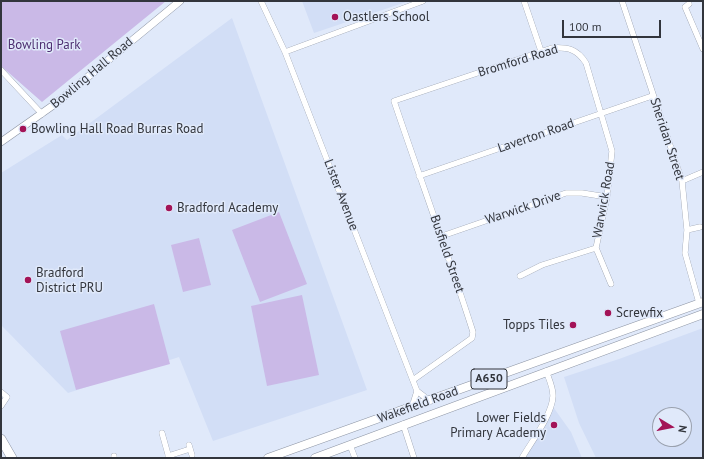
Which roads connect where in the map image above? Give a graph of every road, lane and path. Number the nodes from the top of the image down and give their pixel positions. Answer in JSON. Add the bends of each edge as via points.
{"nodes":[{"id":1,"x":180,"y":1,"type":"edge"},
{"id":2,"x":261,"y":1,"type":"edge"},
{"id":3,"x":423,"y":1,"type":"edge"},
{"id":4,"x":524,"y":1,"type":"edge"},
{"id":5,"x":622,"y":1,"type":"edge"},
{"id":6,"x":688,"y":4,"type":"dead end"},
{"id":7,"x":703,"y":49,"type":"edge"},
{"id":8,"x":541,"y":51,"type":"junction"},
{"id":9,"x":285,"y":52,"type":"junction"},
{"id":10,"x":1,"y":70,"type":"edge"},
{"id":11,"x":652,"y":96,"type":"junction"},
{"id":12,"x":394,"y":101,"type":"joint"},
{"id":13,"x":42,"y":114,"type":"junction"},
{"id":14,"x":603,"y":114,"type":"junction"},
{"id":15,"x":1,"y":142,"type":"edge"},
{"id":16,"x":703,"y":172,"type":"edge"},
{"id":17,"x":419,"y":176,"type":"junction"},
{"id":18,"x":682,"y":181,"type":"junction"},
{"id":19,"x":607,"y":197,"type":"junction"},
{"id":20,"x":700,"y":227,"type":"dead end"},
{"id":21,"x":687,"y":230,"type":"junction"},
{"id":22,"x":442,"y":236,"type":"junction"},
{"id":23,"x":596,"y":248,"type":"junction"},
{"id":24,"x":520,"y":276,"type":"dead end"},
{"id":25,"x":611,"y":284,"type":"dead end"},
{"id":26,"x":701,"y":302,"type":"edge"},
{"id":27,"x":703,"y":316,"type":"edge"},
{"id":28,"x":546,"y":371,"type":"junction"},
{"id":29,"x":412,"y":380,"type":"junction"},
{"id":30,"x":417,"y":391,"type":"junction"},
{"id":31,"x":1,"y":392,"type":"edge"},
{"id":32,"x":430,"y":401,"type":"junction"},
{"id":33,"x":1,"y":406,"type":"edge"},
{"id":34,"x":412,"y":407,"type":"junction"},
{"id":35,"x":403,"y":424,"type":"junction"},
{"id":36,"x":162,"y":433,"type":"dead end"},
{"id":37,"x":1,"y":439,"type":"edge"},
{"id":38,"x":350,"y":445,"type":"junction"},
{"id":39,"x":190,"y":450,"type":"dead end"},
{"id":40,"x":168,"y":457,"type":"edge"},
{"id":41,"x":271,"y":457,"type":"edge"},
{"id":42,"x":12,"y":458,"type":"edge"},
{"id":43,"x":264,"y":458,"type":"edge"},
{"id":44,"x":315,"y":458,"type":"edge"},
{"id":45,"x":355,"y":458,"type":"edge"},
{"id":46,"x":414,"y":458,"type":"edge"},
{"id":47,"x":522,"y":458,"type":"edge"}],
"edges":[{"from":1,"to":13,"type":"street","name":"Bowling Hall Road"},
{"from":2,"to":9,"type":"street","name":"Lister Avenue"},
{"from":3,"to":9,"type":"street"},
{"from":4,"to":8,"type":"street"},
{"from":5,"to":11,"type":"street","name":"Sheridan Street"},
{"from":6,"to":7,"type":"street","via":[[685,7]]},
{"from":8,"to":12,"type":"street","name":"Bromford Road"},
{"from":8,"to":14,"type":"street","name":"Bromford Road","via":[[564,47],[580,54],[586,63]]},
{"from":9,"to":29,"type":"street","name":"Lister Avenue"},
{"from":10,"to":13,"type":"street"},
{"from":11,"to":14,"type":"street","name":"Laverton Road"},
{"from":11,"to":18,"type":"street","name":"Sheridan Street"},
{"from":12,"to":17,"type":"street","name":"Busfield Street"},
{"from":13,"to":15,"type":"street","name":"Bowling Hall Road"},
{"from":14,"to":17,"type":"street","name":"Laverton Road"},
{"from":14,"to":19,"type":"street","name":"Warwick Road","via":[[612,150]]},
{"from":16,"to":18,"type":"street"},
{"from":17,"to":22,"type":"street","name":"Busfield Street"},
{"from":18,"to":21,"type":"street","name":"Sheridan Street"},
{"from":19,"to":22,"type":"street","name":"Warwick Drive","via":[[566,193]]},
{"from":19,"to":23,"type":"street","name":"Warwick Road"},
{"from":20,"to":21,"type":"street"},
{"from":21,"to":26,"type":"street","name":"Sheridan Street","via":[[685,253]]},
{"from":22,"to":29,"type":"street","name":"Busfield Street","via":[[473,332],[472,338]]},
{"from":23,"to":24,"type":"street","via":[[542,265]]},
{"from":23,"to":25,"type":"street","name":"Warwick Road"},
{"from":26,"to":32,"type":"main road","name":"Wakefield Road","number":"A650"},
{"from":27,"to":28,"type":"main road","name":"Wakefield Road","number":"A650"},
{"from":28,"to":35,"type":"main road","name":"Wakefield Road","number":"A650"},
{"from":28,"to":47,"type":"street","via":[[553,395],[548,415]]},
{"from":29,"to":30,"type":"street","name":"Lister Avenue"},
{"from":30,"to":32,"type":"street","name":"Lister Avenue"},
{"from":30,"to":34,"type":"street"},
{"from":31,"to":33,"type":"street","via":[[7,397]]},
{"from":32,"to":34,"type":"main road","name":"Wakefield Road","number":"A650"},
{"from":34,"to":41,"type":"main road","name":"Wakefield Road","number":"A650"},
{"from":35,"to":38,"type":"main road","name":"Wakefield Road","number":"A650"},
{"from":35,"to":46,"type":"street"},
{"from":36,"to":40,"type":"street"},
{"from":37,"to":42,"type":"highway"},
{"from":38,"to":44,"type":"main road","name":"Wakefield Road","number":"A650"},
{"from":38,"to":45,"type":"street"},
{"from":39,"to":40,"type":"street"},
{"from":41,"to":43,"type":"main road","number":"A650"}]}
